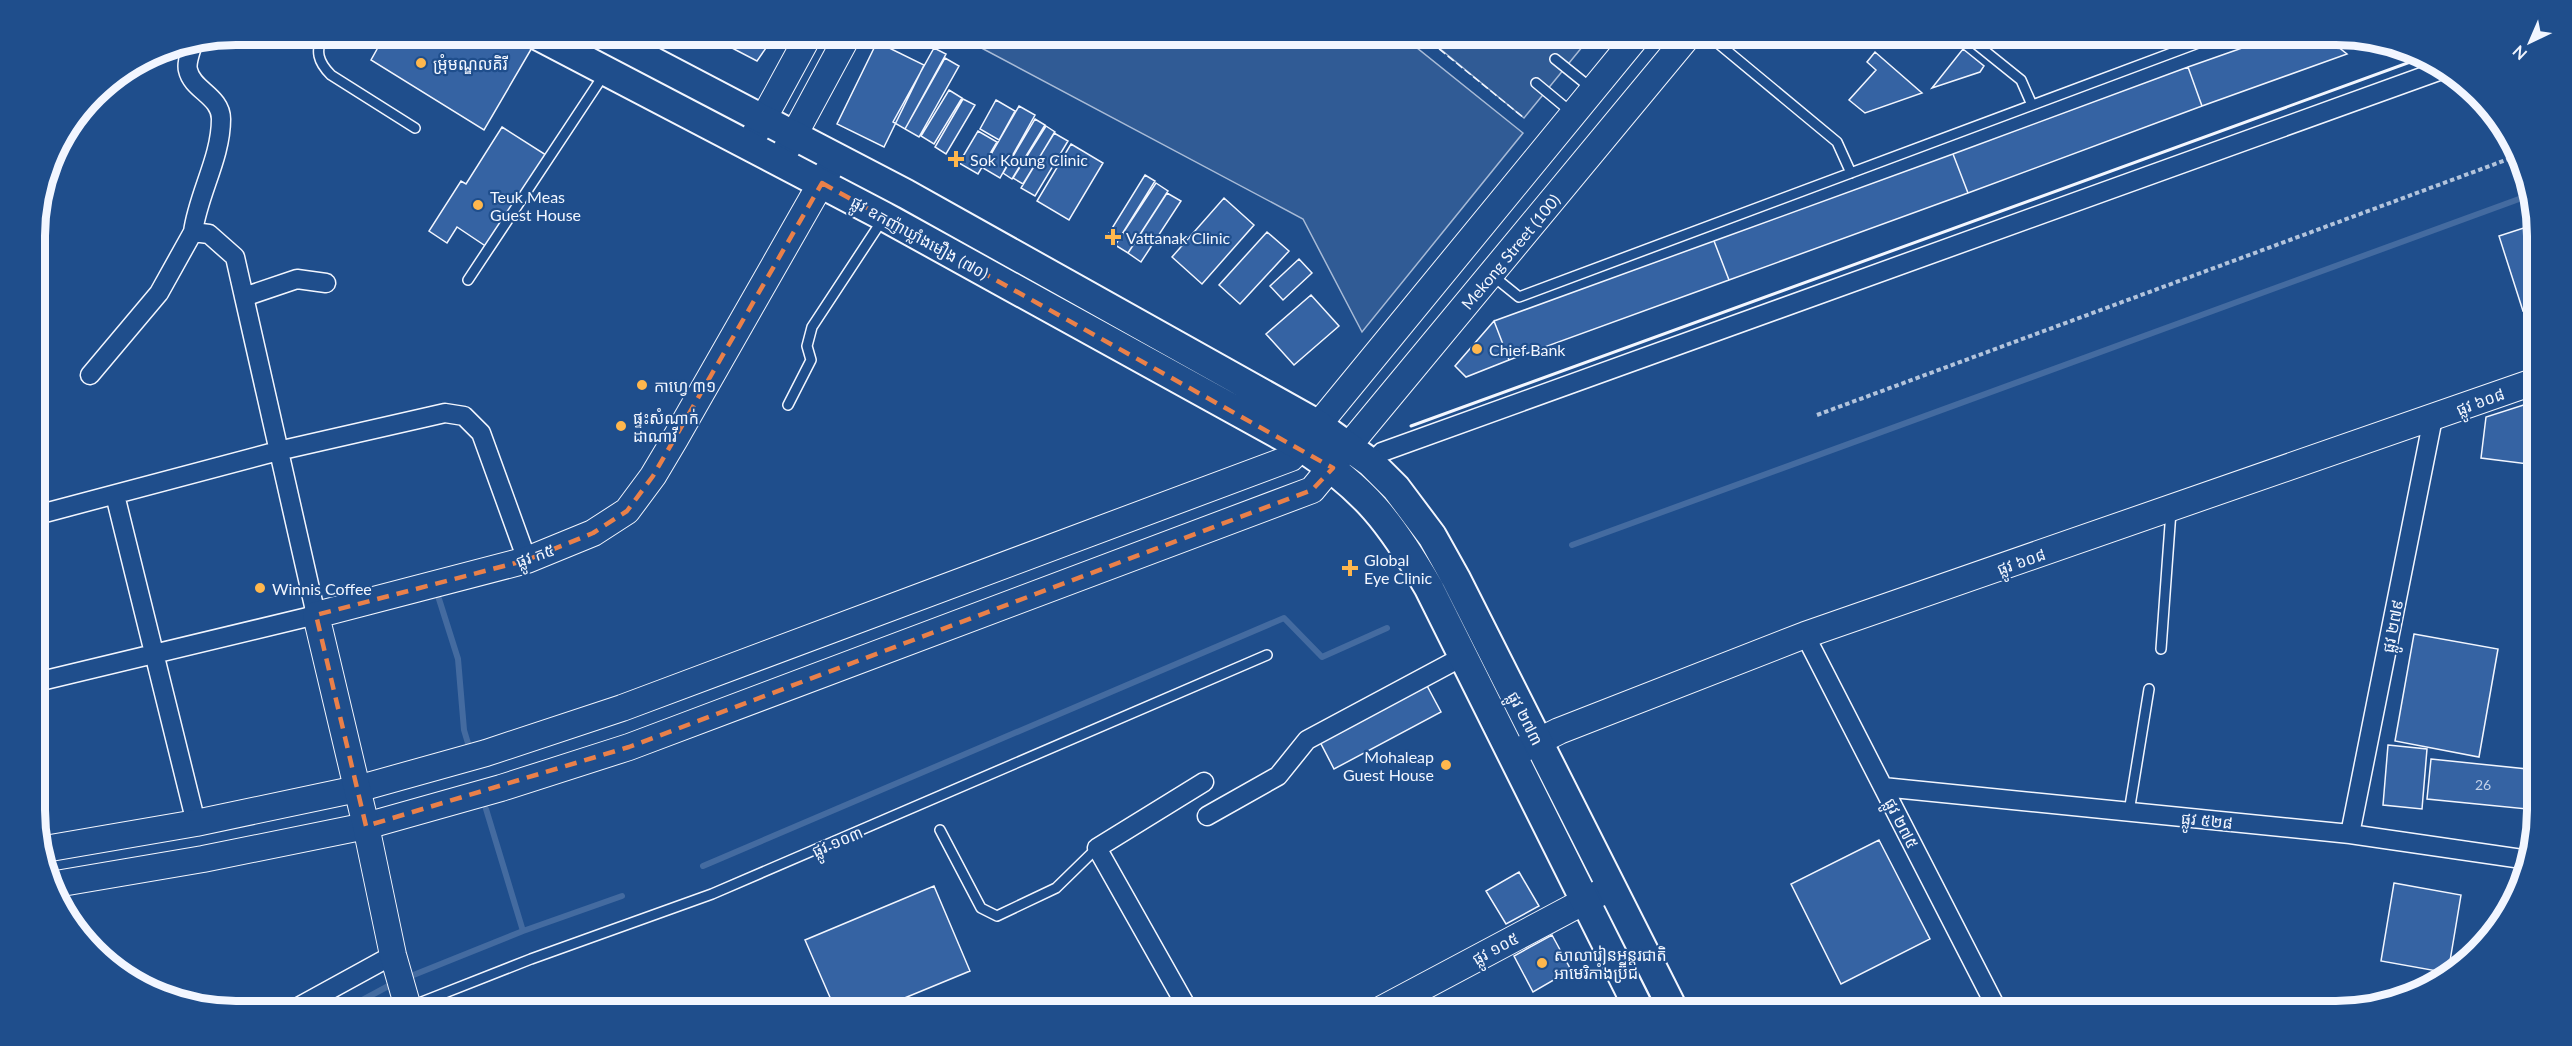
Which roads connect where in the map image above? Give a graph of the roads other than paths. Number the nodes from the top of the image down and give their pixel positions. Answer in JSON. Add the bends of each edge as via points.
{"nodes":[{"id":1,"x":318,"y":45,"type":"edge"},
{"id":2,"x":558,"y":45,"type":"edge"},
{"id":3,"x":623,"y":45,"type":"edge"},
{"id":4,"x":803,"y":45,"type":"edge"},
{"id":5,"x":842,"y":45,"type":"edge"},
{"id":6,"x":1629,"y":45,"type":"edge"},
{"id":7,"x":1680,"y":45,"type":"edge"},
{"id":8,"x":1721,"y":45,"type":"edge"},
{"id":9,"x":1978,"y":45,"type":"edge"},
{"id":10,"x":2193,"y":45,"type":"edge"},
{"id":11,"x":191,"y":51,"type":"edge"},
{"id":12,"x":1555,"y":59,"type":"dead end"},
{"id":13,"x":606,"y":71,"type":"junction"},
{"id":14,"x":2434,"y":72,"type":"edge"},
{"id":15,"x":1536,"y":83,"type":"dead end"},
{"id":16,"x":1593,"y":89,"type":"junction"},
{"id":17,"x":2032,"y":105,"type":"junction"},
{"id":18,"x":1573,"y":114,"type":"junction"},
{"id":19,"x":763,"y":119,"type":"junction"},
{"id":20,"x":415,"y":128,"type":"dead end"},
{"id":21,"x":794,"y":135,"type":"junction"},
{"id":22,"x":749,"y":145,"type":"junction"},
{"id":23,"x":836,"y":157,"type":"junction"},
{"id":24,"x":780,"y":161,"type":"junction"},
{"id":25,"x":1851,"y":173,"type":"junction"},
{"id":26,"x":822,"y":183,"type":"junction"},
{"id":27,"x":885,"y":217,"type":"junction"},
{"id":28,"x":193,"y":232,"type":"junction"},
{"id":29,"x":1491,"y":274,"type":"junction"},
{"id":30,"x":468,"y":280,"type":"dead end"},
{"id":31,"x":326,"y":283,"type":"dead end"},
{"id":32,"x":244,"y":297,"type":"junction"},
{"id":33,"x":90,"y":375,"type":"dead end"},
{"id":34,"x":2527,"y":384,"type":"edge"},
{"id":35,"x":788,"y":405,"type":"dead end"},
{"id":36,"x":2433,"y":418,"type":"junction"},
{"id":37,"x":1317,"y":424,"type":"junction"},
{"id":38,"x":1300,"y":446,"type":"junction"},
{"id":39,"x":278,"y":451,"type":"junction"},
{"id":40,"x":1351,"y":465,"type":"junction"},
{"id":41,"x":115,"y":495,"type":"junction"},
{"id":42,"x":2171,"y":509,"type":"junction"},
{"id":43,"x":45,"y":513,"type":"edge"},
{"id":44,"x":527,"y":560,"type":"junction"},
{"id":45,"x":316,"y":615,"type":"junction"},
{"id":46,"x":1805,"y":635,"type":"junction"},
{"id":47,"x":2161,"y":649,"type":"dead end"},
{"id":48,"x":153,"y":654,"type":"junction"},
{"id":49,"x":1267,"y":655,"type":"dead end"},
{"id":50,"x":1462,"y":657,"type":"junction"},
{"id":51,"x":45,"y":680,"type":"edge"},
{"id":52,"x":2149,"y":689,"type":"dead end"},
{"id":53,"x":1538,"y":742,"type":"junction"},
{"id":54,"x":1511,"y":755,"type":"junction"},
{"id":55,"x":1204,"y":782,"type":"dead end"},
{"id":56,"x":1883,"y":787,"type":"junction"},
{"id":57,"x":357,"y":789,"type":"junction"},
{"id":58,"x":2129,"y":812,"type":"junction"},
{"id":59,"x":1207,"y":816,"type":"dead end"},
{"id":60,"x":196,"y":823,"type":"junction"},
{"id":61,"x":366,"y":826,"type":"junction"},
{"id":62,"x":940,"y":830,"type":"dead end"},
{"id":63,"x":2350,"y":834,"type":"junction"},
{"id":64,"x":49,"y":848,"type":"edge"},
{"id":65,"x":1097,"y":848,"type":"junction"},
{"id":66,"x":2520,"y":859,"type":"edge"},
{"id":67,"x":60,"y":883,"type":"edge"},
{"id":68,"x":1611,"y":886,"type":"junction"},
{"id":69,"x":1584,"y":900,"type":"junction"},
{"id":70,"x":402,"y":991,"type":"edge"},
{"id":71,"x":346,"y":1001,"type":"edge"},
{"id":72,"x":1183,"y":1001,"type":"edge"},
{"id":73,"x":1397,"y":1001,"type":"edge"},
{"id":74,"x":1635,"y":1001,"type":"edge"},
{"id":75,"x":1669,"y":1001,"type":"edge"},
{"id":76,"x":1993,"y":1001,"type":"edge"}],
"edges":[{"from":1,"to":20,"type":"lane","via":[[321,66],[331,75]]},
{"from":2,"to":13,"type":"main road","name":"ផ្លូវ ឧកញ៉ាឃ្លាំងមឿង (៧០)"},
{"from":3,"to":19,"type":"main road","name":"ផ្លូវ ឧកញ៉ាឃ្លាំងមឿង (៧០)"},
{"from":4,"to":19,"type":"street"},
{"from":5,"to":21,"type":"street"},
{"from":6,"to":16,"type":"street"},
{"from":7,"to":29,"type":"street","name":"Mekong Street (100)"},
{"from":8,"to":25,"type":"lane","via":[[1838,142]]},
{"from":9,"to":17,"type":"lane","via":[[2021,80]]},
{"from":10,"to":17,"type":"lane"},
{"from":11,"to":28,"type":"street","via":[[187,69],[219,107],[221,118],[218,143]]},
{"from":12,"to":16,"type":"lane"},
{"from":13,"to":22,"type":"main road","name":"ផ្លូវ ឧកញ៉ាឃ្លាំងមឿង (៧០)"},
{"from":13,"to":30,"type":"lane"},
{"from":14,"to":40,"type":"street"},
{"from":15,"to":18,"type":"lane"},
{"from":16,"to":18,"type":"street"},
{"from":17,"to":25,"type":"lane"},
{"from":18,"to":37,"type":"street"},
{"from":19,"to":21,"type":"main road","name":"ផ្លូវ ឧកញ៉ាឃ្លាំងមឿង (៧០)"},
{"from":19,"to":22,"type":"street"},
{"from":21,"to":23,"type":"main road","name":"ផ្លូវ ឧកញ៉ាឃ្លាំងមឿង (៧០)"},
{"from":21,"to":24,"type":"street"},
{"from":22,"to":24,"type":"main road","name":"ផ្លូវ ឧកញ៉ាឃ្លាំងមឿង (៧០)"},
{"from":23,"to":26,"type":"street","name":"ផ្លូវ ក៥"},
{"from":23,"to":37,"type":"main road","name":"ផ្លូវ ឧកញ៉ាឃ្លាំងមឿង (៧០)"},
{"from":24,"to":26,"type":"main road","name":"ផ្លូវ ឧកញ៉ាឃ្លាំងមឿង (៧០)"},
{"from":25,"to":29,"type":"lane","via":[[1519,297]]},
{"from":26,"to":27,"type":"main road","name":"ផ្លូវ ឧកញ៉ាឃ្លាំងមឿង (៧០)"},
{"from":26,"to":44,"type":"street","name":"ផ្លូវ ក៥","via":[[653,477],[627,511],[593,532]]},
{"from":27,"to":35,"type":"lane","via":[[812,327],[807,346],[811,360]]},
{"from":27,"to":38,"type":"main road","name":"ផ្លូវ ឧកញ៉ាឃ្លាំងមឿង (៧០)"},
{"from":28,"to":32,"type":"street","via":[[209,234],[235,257]]},
{"from":28,"to":33,"type":"street","via":[[159,293]]},
{"from":29,"to":40,"type":"street","name":"Mekong Street (100)"},
{"from":31,"to":32,"type":"street","via":[[297,279]]},
{"from":32,"to":39,"type":"street"},
{"from":34,"to":36,"type":"street","name":"ផ្លូវ ៦០៨"},
{"from":36,"to":42,"type":"street","name":"ផ្លូវ ៦០៨"},
{"from":36,"to":63,"type":"street","name":"ផ្លូវ ២៧៩"},
{"from":37,"to":38,"type":"street"},
{"from":37,"to":40,"type":"main road","name":"ផ្លូវ ឧកញ៉ាឃ្លាំងមឿង (៧០)"},
{"from":38,"to":40,"type":"main road","name":"ផ្លូវ ឧកញ៉ាឃ្លាំងមឿង (៧០)"},
{"from":38,"to":57,"type":"street","via":[[1291,458],[622,708],[486,753]]},
{"from":39,"to":41,"type":"street"},
{"from":39,"to":44,"type":"street","via":[[445,413],[464,416],[481,433]]},
{"from":39,"to":45,"type":"street"},
{"from":40,"to":50,"type":"main road","name":"ផ្លូវ ២៧៣","via":[[1429,588]]},
{"from":40,"to":53,"type":"main road","name":"ផ្លូវ ២៧៣","via":[[1407,501],[1432,536]]},
{"from":40,"to":61,"type":"street","name":"Mekong Street (100)","via":[[1312,490],[630,747]]},
{"from":41,"to":43,"type":"street"},
{"from":41,"to":48,"type":"street"},
{"from":42,"to":46,"type":"street","name":"ផ្លូវ ៦០៨"},
{"from":42,"to":47,"type":"lane"},
{"from":44,"to":45,"type":"street","name":"ផ្លូវ ក៥"},
{"from":45,"to":48,"type":"street","name":"ផ្លូវ ក៥"},
{"from":45,"to":57,"type":"street"},
{"from":46,"to":53,"type":"street","name":"ផ្លូវ ៦០៨"},
{"from":46,"to":56,"type":"street","name":"ផ្លូវ ២៧៥"},
{"from":48,"to":51,"type":"street","name":"ផ្លូវ ក៥"},
{"from":48,"to":60,"type":"street"},
{"from":49,"to":70,"type":"lane","name":"ផ្លូវ ១០៣","via":[[712,894],[531,959]]},
{"from":50,"to":54,"type":"main road","name":"ផ្លូវ ២៧៣"},
{"from":50,"to":59,"type":"street","via":[[1307,740],[1278,776]]},
{"from":52,"to":58,"type":"lane"},
{"from":53,"to":54,"type":"street","name":"ផ្លូវ ៦០៨"},
{"from":53,"to":68,"type":"main road","name":"ផ្លូវ ២៧៣"},
{"from":54,"to":69,"type":"main road","name":"ផ្លូវ ២៧៣"},
{"from":55,"to":65,"type":"street"},
{"from":56,"to":58,"type":"street","name":"ផ្លូវ ៥២៨"},
{"from":56,"to":76,"type":"street","name":"ផ្លូវ ២៧៥"},
{"from":57,"to":60,"type":"street"},
{"from":57,"to":61,"type":"street"},
{"from":58,"to":63,"type":"street","name":"ផ្លូវ ៥២៨"},
{"from":60,"to":64,"type":"street"},
{"from":61,"to":67,"type":"street","name":"Mekong Street (100)","via":[[203,860]]},
{"from":61,"to":70,"type":"street"},
{"from":62,"to":65,"type":"lane","via":[[981,908],[997,915],[1056,888]]},
{"from":63,"to":66,"type":"street","name":"ផ្លូវ ៥២៨"},
{"from":65,"to":72,"type":"street"},
{"from":68,"to":69,"type":"street","name":"ផ្លូវ ១០៥"},
{"from":68,"to":75,"type":"main road","name":"ផ្លូវ ២៧៣"},
{"from":69,"to":73,"type":"street","name":"ផ្លូវ ១០៥"},
{"from":69,"to":74,"type":"main road","name":"ផ្លូវ ២៧៣"},
{"from":70,"to":71,"type":"street"}]}
